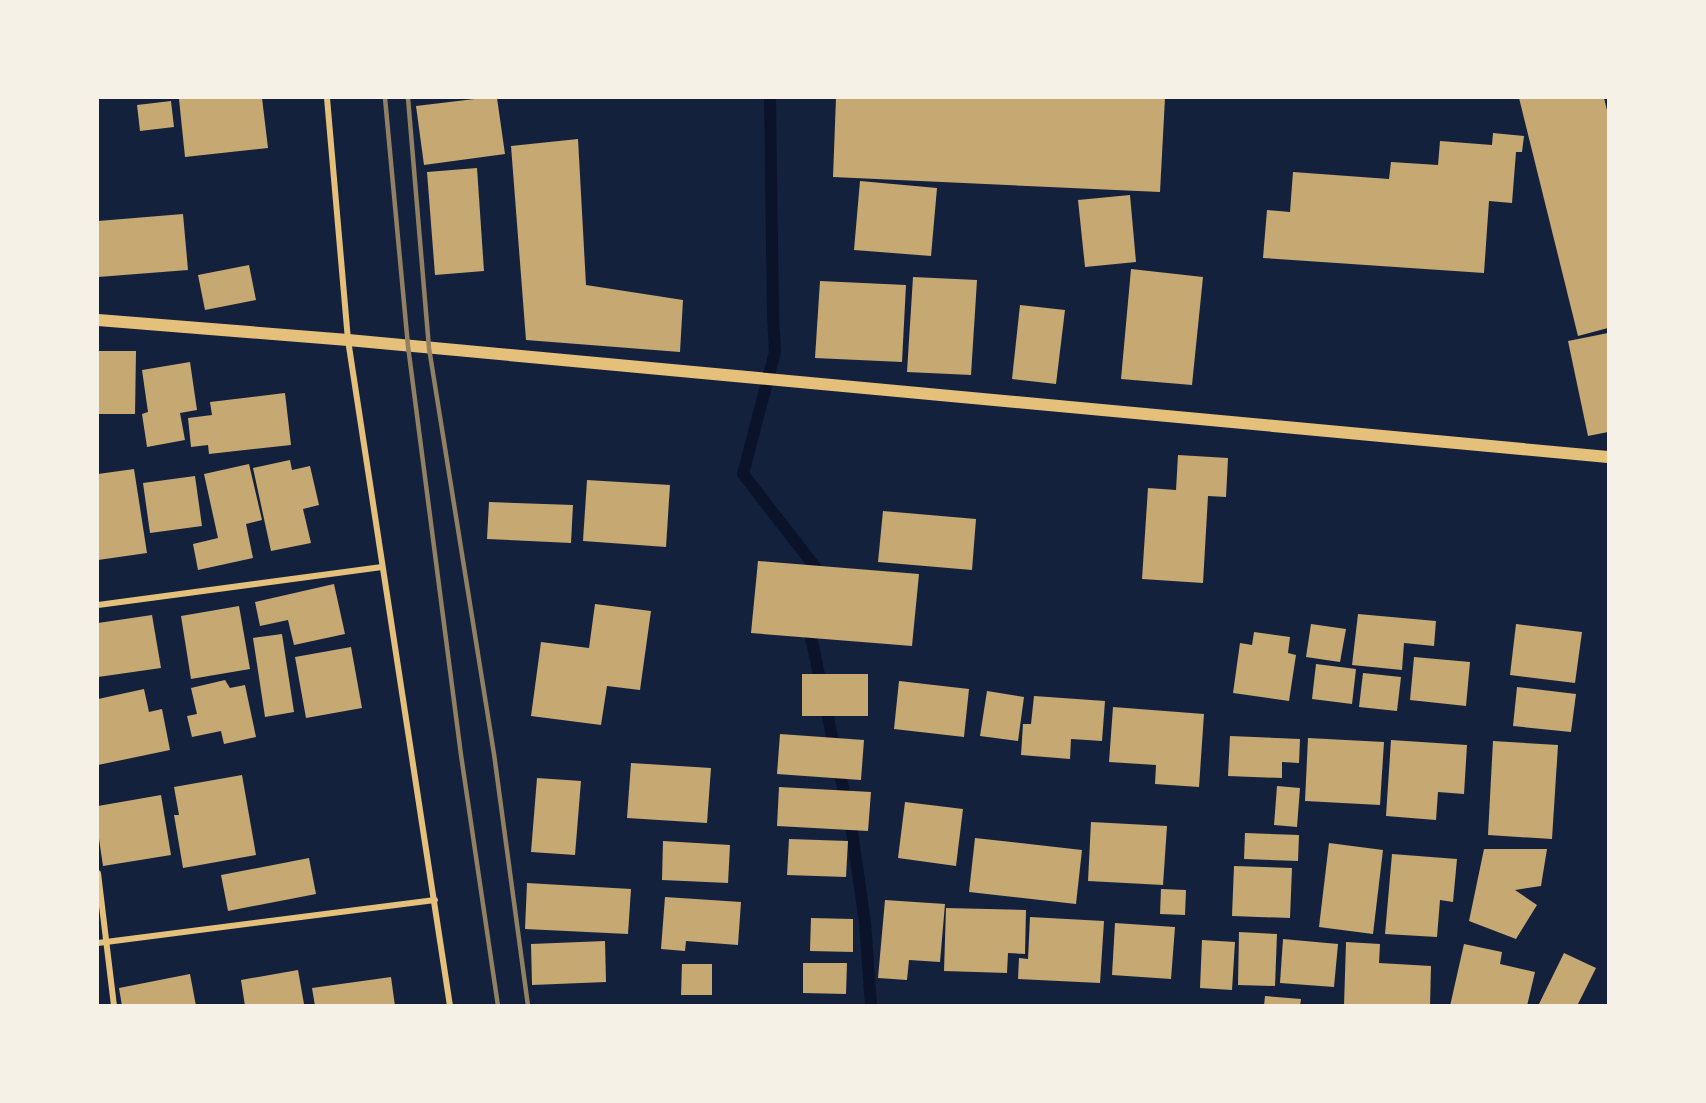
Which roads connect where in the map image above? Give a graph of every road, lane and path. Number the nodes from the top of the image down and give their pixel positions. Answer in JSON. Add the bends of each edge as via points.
{"nodes":[{"id":1,"x":327,"y":98,"type":"edge"},
{"id":2,"x":98,"y":320,"type":"edge"},
{"id":3,"x":348,"y":340,"type":"junction"},
{"id":4,"x":1608,"y":457,"type":"edge"},
{"id":5,"x":382,"y":567,"type":"junction"},
{"id":6,"x":98,"y":605,"type":"edge"},
{"id":7,"x":98,"y":873,"type":"edge"},
{"id":8,"x":435,"y":900,"type":"junction"},
{"id":9,"x":106,"y":942,"type":"junction"},
{"id":10,"x":98,"y":943,"type":"edge"},
{"id":11,"x":114,"y":1005,"type":"edge"},
{"id":12,"x":450,"y":1005,"type":"edge"}],
"edges":[{"from":1,"to":3,"type":"street"},
{"from":2,"to":3,"type":"main road"},
{"from":3,"to":4,"type":"main road"},
{"from":3,"to":5,"type":"street"},
{"from":5,"to":6,"type":"street"},
{"from":5,"to":8,"type":"street"},
{"from":7,"to":9,"type":"street"},
{"from":8,"to":9,"type":"street"},
{"from":8,"to":12,"type":"street"},
{"from":9,"to":10,"type":"street"},
{"from":9,"to":11,"type":"street"}]}
